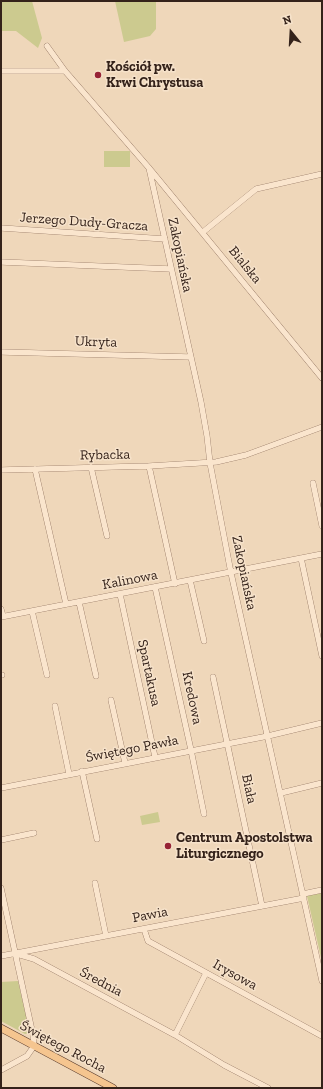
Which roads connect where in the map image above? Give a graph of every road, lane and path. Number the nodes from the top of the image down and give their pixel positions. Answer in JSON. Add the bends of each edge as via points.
{"nodes":[{"id":1,"x":47,"y":46,"type":"dead end"},
{"id":2,"x":65,"y":70,"type":"junction"},
{"id":3,"x":1,"y":71,"type":"edge"},
{"id":4,"x":150,"y":168,"type":"junction"},
{"id":5,"x":322,"y":174,"type":"edge"},
{"id":6,"x":1,"y":228,"type":"edge"},
{"id":7,"x":202,"y":232,"type":"junction"},
{"id":8,"x":165,"y":239,"type":"junction"},
{"id":9,"x":1,"y":262,"type":"edge"},
{"id":10,"x":171,"y":270,"type":"junction"},
{"id":11,"x":1,"y":352,"type":"edge"},
{"id":12,"x":190,"y":357,"type":"junction"},
{"id":13,"x":322,"y":378,"type":"edge"},
{"id":14,"x":322,"y":427,"type":"edge"},
{"id":15,"x":210,"y":463,"type":"junction"},
{"id":16,"x":149,"y":466,"type":"junction"},
{"id":17,"x":91,"y":467,"type":"junction"},
{"id":18,"x":35,"y":469,"type":"junction"},
{"id":19,"x":1,"y":470,"type":"edge"},
{"id":20,"x":313,"y":483,"type":"dead end"},
{"id":21,"x":322,"y":526,"type":"edge"},
{"id":22,"x":107,"y":536,"type":"dead end"},
{"id":23,"x":322,"y":554,"type":"edge"},
{"id":24,"x":301,"y":558,"type":"junction"},
{"id":25,"x":231,"y":573,"type":"junction"},
{"id":26,"x":190,"y":580,"type":"junction"},
{"id":27,"x":175,"y":584,"type":"junction"},
{"id":28,"x":155,"y":587,"type":"junction"},
{"id":29,"x":120,"y":594,"type":"junction"},
{"id":30,"x":79,"y":602,"type":"junction"},
{"id":31,"x":66,"y":604,"type":"junction"},
{"id":32,"x":1,"y":609,"type":"edge"},
{"id":33,"x":32,"y":611,"type":"junction"},
{"id":34,"x":2,"y":617,"type":"edge"},
{"id":35,"x":204,"y":641,"type":"dead end"},
{"id":36,"x":322,"y":656,"type":"edge"},
{"id":37,"x":47,"y":675,"type":"dead end"},
{"id":38,"x":96,"y":676,"type":"dead end"},
{"id":39,"x":213,"y":677,"type":"dead end"},
{"id":40,"x":110,"y":700,"type":"dead end"},
{"id":41,"x":55,"y":706,"type":"dead end"},
{"id":42,"x":322,"y":723,"type":"edge"},
{"id":43,"x":268,"y":736,"type":"junction"},
{"id":44,"x":228,"y":743,"type":"junction"},
{"id":45,"x":191,"y":750,"type":"junction"},
{"id":46,"x":154,"y":757,"type":"junction"},
{"id":47,"x":125,"y":763,"type":"junction"},
{"id":48,"x":82,"y":771,"type":"junction"},
{"id":49,"x":69,"y":774,"type":"junction"},
{"id":50,"x":322,"y":783,"type":"edge"},
{"id":51,"x":1,"y":788,"type":"edge"},
{"id":52,"x":280,"y":793,"type":"junction"},
{"id":53,"x":204,"y":814,"type":"dead end"},
{"id":54,"x":34,"y":833,"type":"dead end"},
{"id":55,"x":97,"y":839,"type":"dead end"},
{"id":56,"x":1,"y":840,"type":"edge"},
{"id":57,"x":95,"y":883,"type":"dead end"},
{"id":58,"x":1,"y":888,"type":"edge"},
{"id":59,"x":322,"y":890,"type":"edge"},
{"id":60,"x":304,"y":896,"type":"junction"},
{"id":61,"x":262,"y":906,"type":"junction"},
{"id":62,"x":144,"y":928,"type":"junction"},
{"id":63,"x":106,"y":936,"type":"junction"},
{"id":64,"x":14,"y":954,"type":"junction"},
{"id":65,"x":1,"y":956,"type":"edge"},
{"id":66,"x":206,"y":973,"type":"junction"},
{"id":67,"x":322,"y":981,"type":"edge"},
{"id":68,"x":1,"y":1028,"type":"edge"},
{"id":69,"x":175,"y":1035,"type":"junction"},
{"id":70,"x":322,"y":1036,"type":"edge"},
{"id":71,"x":34,"y":1046,"type":"junction"},
{"id":72,"x":1,"y":1070,"type":"edge"},
{"id":73,"x":113,"y":1088,"type":"edge"},
{"id":74,"x":268,"y":1088,"type":"edge"}],
"edges":[{"from":1,"to":2,"type":"street","name":"Bialska"},
{"from":2,"to":3,"type":"street"},
{"from":2,"to":4,"type":"street","name":"Bialska"},
{"from":4,"to":7,"type":"street","name":"Bialska"},
{"from":4,"to":8,"type":"street","name":"Zakopiańska"},
{"from":5,"to":7,"type":"street","via":[[256,189]]},
{"from":6,"to":8,"type":"street","name":"Jerzego Dudy-Gracza"},
{"from":7,"to":13,"type":"street","name":"Bialska"},
{"from":8,"to":10,"type":"street","name":"Zakopiańska"},
{"from":9,"to":10,"type":"street"},
{"from":10,"to":12,"type":"street","name":"Zakopiańska"},
{"from":11,"to":12,"type":"street","name":"Ukryta"},
{"from":12,"to":15,"type":"street","name":"Zakopiańska","via":[[201,402]]},
{"from":14,"to":15,"type":"street","name":"Rybacka","via":[[246,455]]},
{"from":15,"to":16,"type":"street","name":"Rybacka"},
{"from":15,"to":25,"type":"street","name":"Zakopiańska"},
{"from":16,"to":17,"type":"street","name":"Rybacka"},
{"from":16,"to":27,"type":"street"},
{"from":17,"to":18,"type":"street","name":"Rybacka"},
{"from":17,"to":22,"type":"street"},
{"from":18,"to":19,"type":"street","name":"Rybacka"},
{"from":18,"to":31,"type":"street"},
{"from":20,"to":21,"type":"street"},
{"from":23,"to":24,"type":"street","name":"Kalinowa"},
{"from":24,"to":25,"type":"street","name":"Kalinowa"},
{"from":24,"to":36,"type":"street"},
{"from":25,"to":26,"type":"street","name":"Kalinowa"},
{"from":25,"to":43,"type":"street","name":"Zakopiańska"},
{"from":26,"to":27,"type":"street","name":"Kalinowa"},
{"from":26,"to":35,"type":"street"},
{"from":27,"to":28,"type":"street","name":"Kalinowa"},
{"from":28,"to":29,"type":"street","name":"Kalinowa"},
{"from":28,"to":45,"type":"street","name":"Kredowa"},
{"from":29,"to":30,"type":"street","name":"Kalinowa"},
{"from":29,"to":46,"type":"street","name":"Spartakusa"},
{"from":30,"to":31,"type":"street","name":"Kalinowa"},
{"from":30,"to":38,"type":"street"},
{"from":31,"to":33,"type":"street","name":"Kalinowa"},
{"from":32,"to":34,"type":"street"},
{"from":33,"to":34,"type":"street","name":"Kalinowa"},
{"from":33,"to":37,"type":"street"},
{"from":39,"to":44,"type":"street","name":"Biała"},
{"from":40,"to":47,"type":"street"},
{"from":41,"to":49,"type":"street"},
{"from":42,"to":43,"type":"street","name":"Świętego Pawła"},
{"from":43,"to":44,"type":"street","name":"Świętego Pawła"},
{"from":43,"to":52,"type":"street","name":"Zakopiańska"},
{"from":44,"to":45,"type":"street","name":"Świętego Pawła"},
{"from":44,"to":61,"type":"street","name":"Biała"},
{"from":45,"to":46,"type":"street","name":"Świętego Pawła"},
{"from":45,"to":53,"type":"street","name":"Kredowa"},
{"from":46,"to":47,"type":"street","name":"Świętego Pawła"},
{"from":47,"to":48,"type":"street","name":"Świętego Pawła"},
{"from":48,"to":49,"type":"street","name":"Świętego Pawła"},
{"from":48,"to":55,"type":"street"},
{"from":49,"to":51,"type":"street","name":"Świętego Pawła"},
{"from":50,"to":52,"type":"street"},
{"from":52,"to":60,"type":"street","name":"Zakopiańska"},
{"from":54,"to":56,"type":"street"},
{"from":57,"to":63,"type":"street"},
{"from":58,"to":64,"type":"street"},
{"from":59,"to":60,"type":"street","name":"Pawia"},
{"from":60,"to":61,"type":"street","name":"Pawia"},
{"from":60,"to":67,"type":"street","name":"Zakopiańska"},
{"from":61,"to":62,"type":"street","name":"Pawia"},
{"from":62,"to":63,"type":"street","name":"Pawia"},
{"from":62,"to":66,"type":"street","name":"Irysowa","via":[[148,941]]},
{"from":63,"to":64,"type":"street","name":"Pawia"},
{"from":64,"to":65,"type":"street","name":"Pawia"},
{"from":64,"to":69,"type":"street","name":"Średnia","via":[[34,959]]},
{"from":64,"to":71,"type":"street"},
{"from":66,"to":69,"type":"street"},
{"from":66,"to":70,"type":"street","name":"Irysowa"},
{"from":68,"to":71,"type":"main road","name":"Świętego Rocha"},
{"from":69,"to":74,"type":"street","name":"Średnia"},
{"from":71,"to":72,"type":"street","via":[[27,1056]]},
{"from":71,"to":73,"type":"main road","name":"Świętego Rocha"}]}
